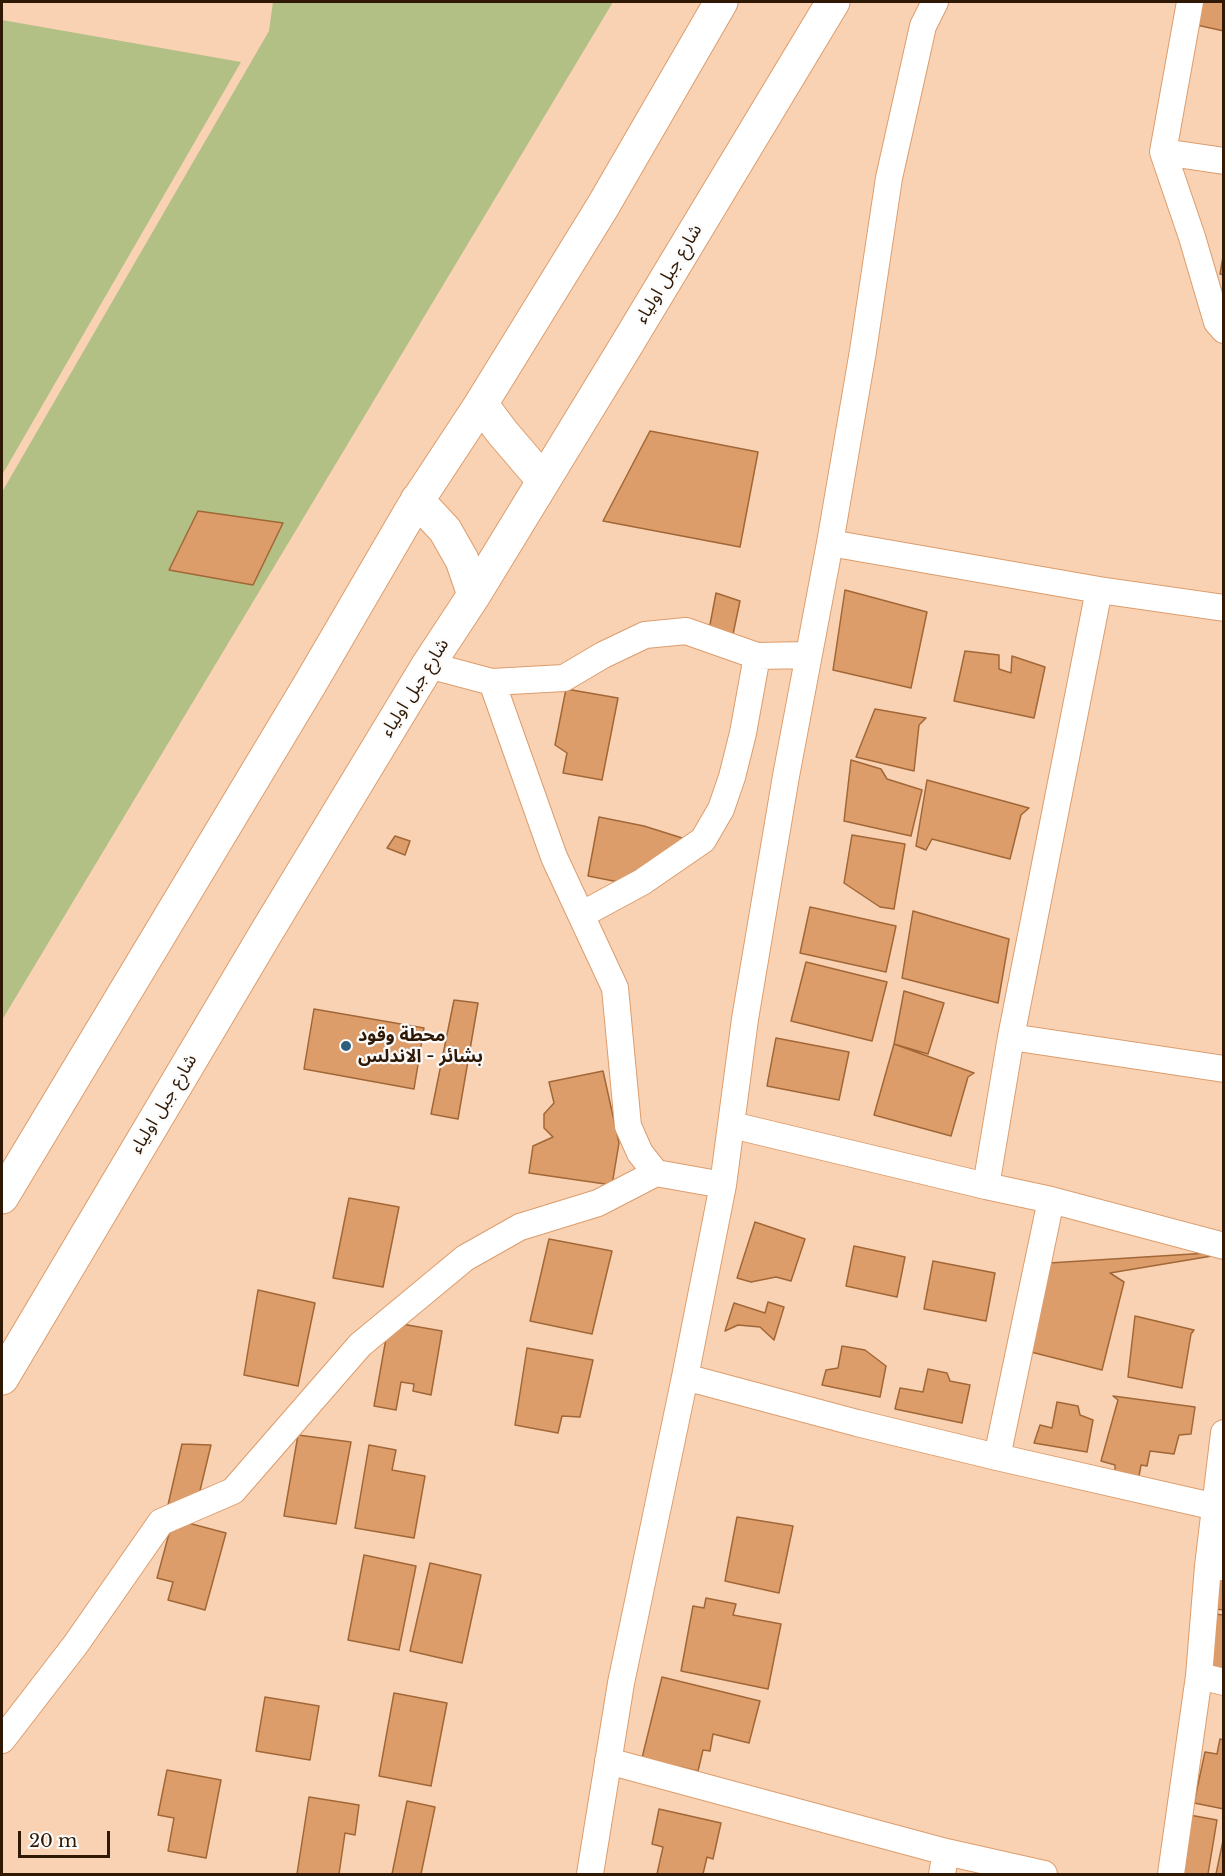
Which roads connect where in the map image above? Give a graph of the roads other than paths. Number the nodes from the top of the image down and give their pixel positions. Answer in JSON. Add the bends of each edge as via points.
{"nodes":[{"id":1,"x":721,"y":2,"type":"edge"},
{"id":2,"x":833,"y":2,"type":"edge"},
{"id":3,"x":935,"y":2,"type":"edge"},
{"id":4,"x":1190,"y":2,"type":"edge"},
{"id":5,"x":1163,"y":152,"type":"junction"},
{"id":6,"x":1224,"y":160,"type":"edge"},
{"id":7,"x":1224,"y":330,"type":"edge"},
{"id":8,"x":481,"y":404,"type":"junction"},
{"id":9,"x":543,"y":480,"type":"junction"},
{"id":10,"x":417,"y":500,"type":"junction"},
{"id":11,"x":830,"y":543,"type":"junction"},
{"id":12,"x":1099,"y":590,"type":"junction"},
{"id":13,"x":474,"y":595,"type":"junction"},
{"id":14,"x":1224,"y":608,"type":"edge"},
{"id":15,"x":807,"y":655,"type":"junction"},
{"id":16,"x":757,"y":656,"type":"junction"},
{"id":17,"x":428,"y":664,"type":"junction"},
{"id":18,"x":492,"y":682,"type":"junction"},
{"id":19,"x":581,"y":915,"type":"junction"},
{"id":20,"x":1011,"y":1037,"type":"junction"},
{"id":21,"x":1224,"y":1069,"type":"edge"},
{"id":22,"x":732,"y":1125,"type":"junction"},
{"id":23,"x":656,"y":1173,"type":"junction"},
{"id":24,"x":723,"y":1185,"type":"junction"},
{"id":25,"x":986,"y":1186,"type":"junction"},
{"id":26,"x":2,"y":1197,"type":"edge"},
{"id":27,"x":1051,"y":1200,"type":"junction"},
{"id":28,"x":1224,"y":1246,"type":"edge"},
{"id":29,"x":685,"y":1377,"type":"junction"},
{"id":30,"x":2,"y":1378,"type":"edge"},
{"id":31,"x":1224,"y":1433,"type":"edge"},
{"id":32,"x":997,"y":1457,"type":"junction"},
{"id":33,"x":1216,"y":1507,"type":"junction"},
{"id":34,"x":1216,"y":1566,"type":"edge"},
{"id":35,"x":1211,"y":1679,"type":"edge"},
{"id":36,"x":2,"y":1740,"type":"edge"},
{"id":37,"x":608,"y":1761,"type":"junction"},
{"id":38,"x":944,"y":1864,"type":"edge"},
{"id":39,"x":590,"y":1875,"type":"edge"},
{"id":40,"x":1044,"y":1875,"type":"edge"},
{"id":41,"x":1171,"y":1875,"type":"edge"}],
"edges":[{"from":1,"to":8,"type":"highway","via":[[603,206]]},
{"from":2,"to":9,"type":"highway","name":"شارع جبل اولياء"},
{"from":3,"to":11,"type":"street","via":[[923,26],[889,178]]},
{"from":4,"to":5,"type":"street"},
{"from":5,"to":6,"type":"street"},
{"from":5,"to":7,"type":"street","via":[[1217,322]]},
{"from":8,"to":9,"type":"highway"},
{"from":8,"to":10,"type":"highway"},
{"from":9,"to":13,"type":"highway","name":"شارع جبل اولياء"},
{"from":10,"to":13,"type":"highway","via":[[445,530],[462,560]]},
{"from":10,"to":26,"type":"highway"},
{"from":11,"to":12,"type":"street"},
{"from":11,"to":15,"type":"street"},
{"from":12,"to":14,"type":"street"},
{"from":12,"to":20,"type":"street"},
{"from":13,"to":17,"type":"highway","name":"شارع جبل اولياء"},
{"from":15,"to":16,"type":"street"},
{"from":15,"to":22,"type":"street","via":[[747,1008]]},
{"from":16,"to":18,"type":"street","via":[[686,631],[645,636],[564,678]]},
{"from":16,"to":19,"type":"street","via":[[732,777],[721,809],[703,840],[642,882]]},
{"from":17,"to":18,"type":"street"},
{"from":17,"to":30,"type":"highway","name":"شارع جبل اولياء"},
{"from":18,"to":19,"type":"street","via":[[554,857]]},
{"from":19,"to":23,"type":"street","via":[[615,988],[628,1126],[640,1153]]},
{"from":20,"to":21,"type":"street"},
{"from":20,"to":25,"type":"street"},
{"from":22,"to":24,"type":"street"},
{"from":22,"to":25,"type":"street"},
{"from":23,"to":24,"type":"street"},
{"from":23,"to":36,"type":"street","via":[[598,1203],[520,1227],[465,1258],[360,1345],[233,1491],[160,1522],[76,1644]]},
{"from":24,"to":29,"type":"street"},
{"from":25,"to":27,"type":"street"},
{"from":27,"to":28,"type":"street"},
{"from":27,"to":32,"type":"street"},
{"from":29,"to":32,"type":"street"},
{"from":29,"to":37,"type":"street"},
{"from":31,"to":33,"type":"street"},
{"from":32,"to":33,"type":"street"},
{"from":33,"to":34,"type":"street"},
{"from":34,"to":35,"type":"street"},
{"from":35,"to":41,"type":"street"},
{"from":37,"to":38,"type":"street"},
{"from":37,"to":39,"type":"street"},
{"from":38,"to":40,"type":"street"}]}
